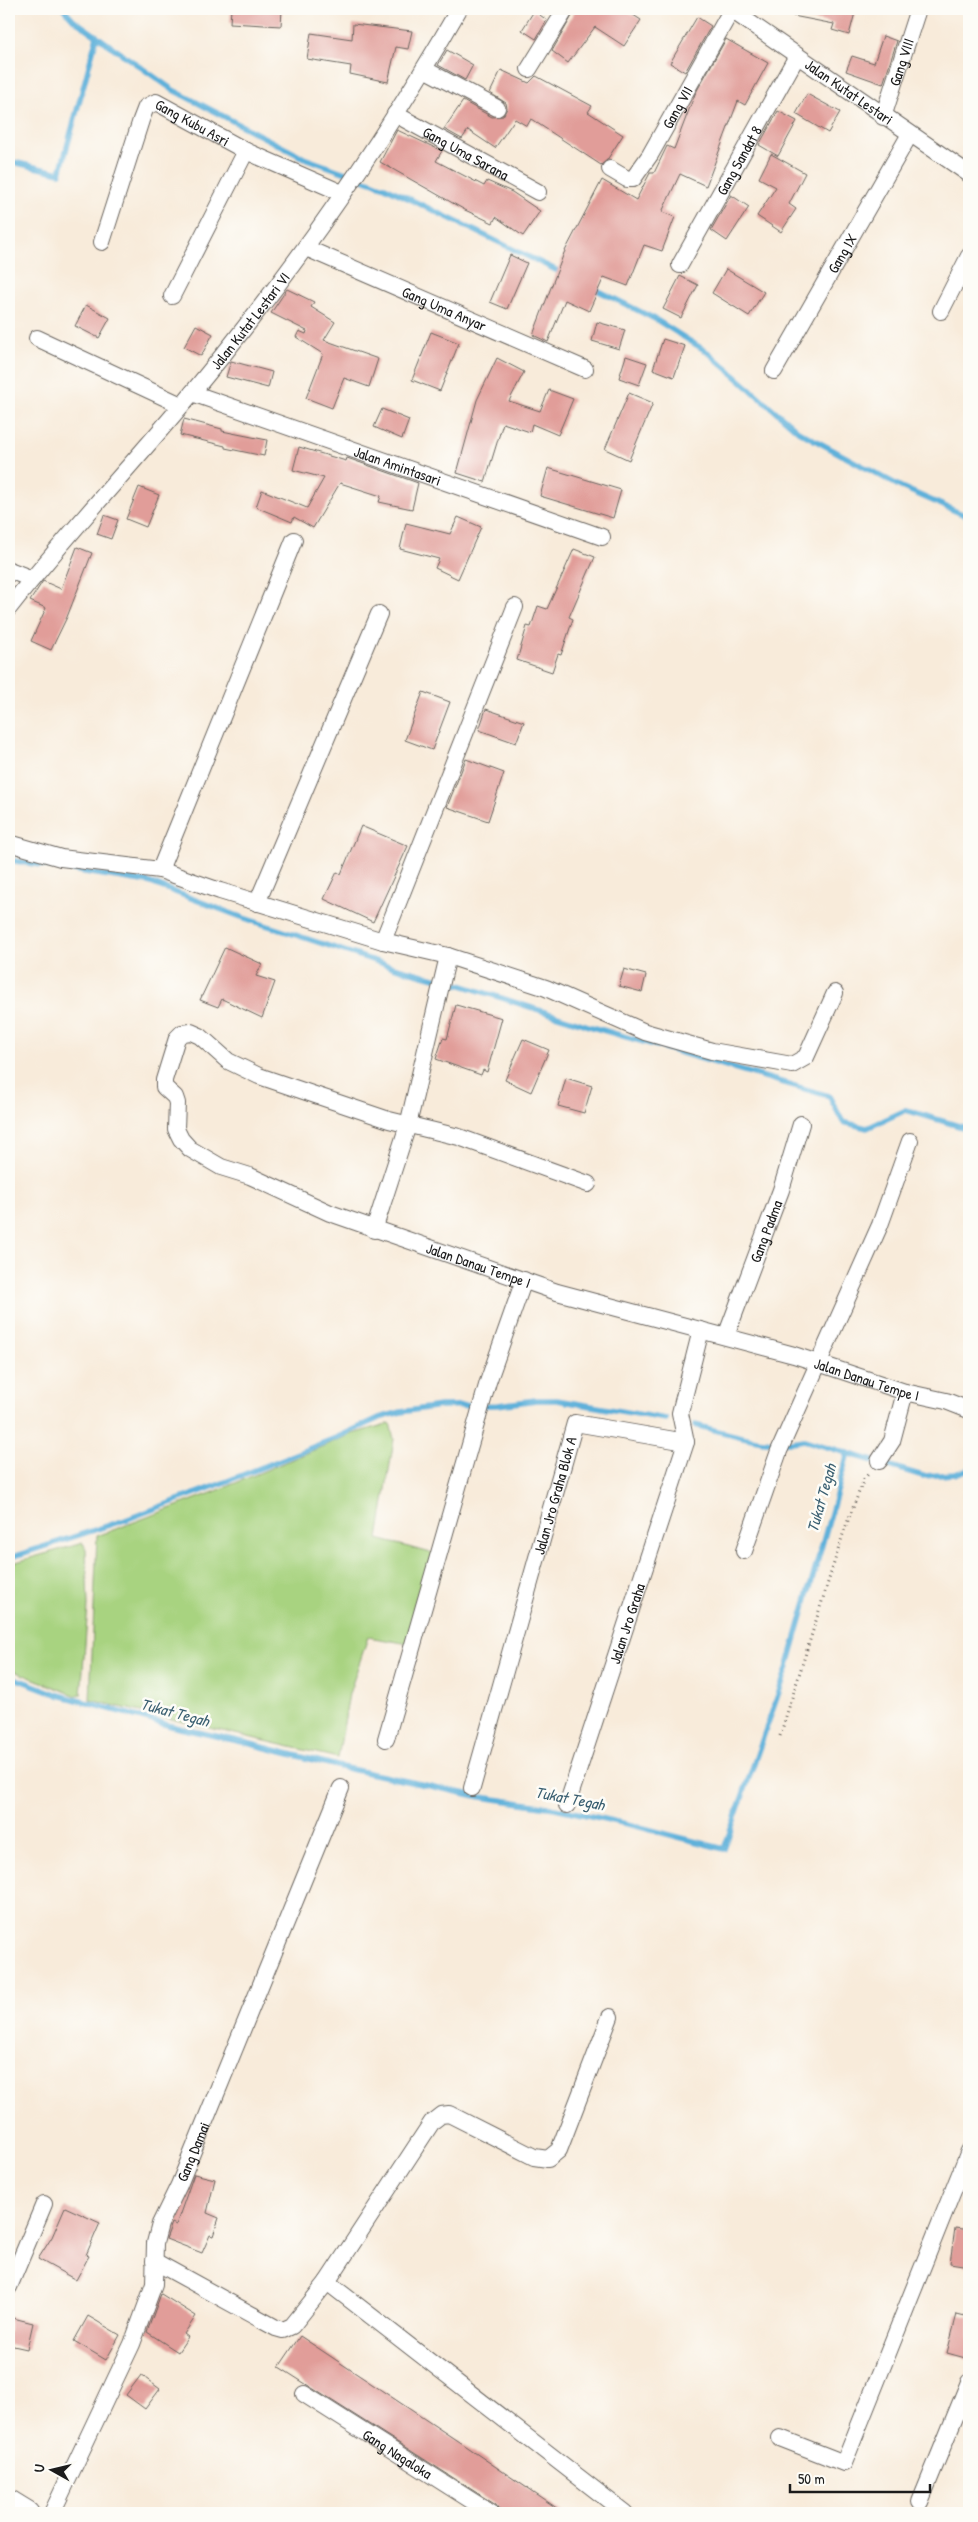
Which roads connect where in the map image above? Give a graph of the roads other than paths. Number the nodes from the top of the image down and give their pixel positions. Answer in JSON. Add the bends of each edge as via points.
{"nodes":[{"id":1,"x":459,"y":9,"type":"edge"},
{"id":2,"x":566,"y":9,"type":"edge"},
{"id":3,"x":731,"y":9,"type":"edge"},
{"id":4,"x":918,"y":9,"type":"edge"},
{"id":5,"x":797,"y":56,"type":"junction"},
{"id":6,"x":424,"y":69,"type":"junction"},
{"id":7,"x":529,"y":69,"type":"dead end"},
{"id":8,"x":497,"y":108,"type":"dead end"},
{"id":9,"x":395,"y":114,"type":"junction"},
{"id":10,"x":883,"y":117,"type":"junction"},
{"id":11,"x":910,"y":134,"type":"junction"},
{"id":12,"x":246,"y":151,"type":"junction"},
{"id":13,"x":610,"y":169,"type":"dead end"},
{"id":14,"x":969,"y":174,"type":"edge"},
{"id":15,"x":345,"y":189,"type":"junction"},
{"id":16,"x":538,"y":192,"type":"dead end"},
{"id":17,"x":102,"y":242,"type":"dead end"},
{"id":18,"x":306,"y":248,"type":"junction"},
{"id":19,"x":969,"y":256,"type":"edge"},
{"id":20,"x":680,"y":265,"type":"dead end"},
{"id":21,"x":172,"y":296,"type":"dead end"},
{"id":22,"x":941,"y":311,"type":"dead end"},
{"id":23,"x":36,"y":338,"type":"dead end"},
{"id":24,"x":584,"y":369,"type":"dead end"},
{"id":25,"x":774,"y":371,"type":"dead end"},
{"id":26,"x":186,"y":399,"type":"junction"},
{"id":27,"x":602,"y":537,"type":"dead end"},
{"id":28,"x":294,"y":540,"type":"dead end"},
{"id":29,"x":9,"y":570,"type":"edge"},
{"id":30,"x":32,"y":579,"type":"junction"},
{"id":31,"x":515,"y":607,"type":"dead end"},
{"id":32,"x":9,"y":608,"type":"edge"},
{"id":33,"x":379,"y":614,"type":"dead end"},
{"id":34,"x":9,"y":843,"type":"edge"},
{"id":35,"x":160,"y":870,"type":"junction"},
{"id":36,"x":257,"y":902,"type":"junction"},
{"id":37,"x":383,"y":941,"type":"junction"},
{"id":38,"x":447,"y":962,"type":"junction"},
{"id":39,"x":835,"y":993,"type":"dead end"},
{"id":40,"x":800,"y":1124,"type":"dead end"},
{"id":41,"x":408,"y":1125,"type":"junction"},
{"id":42,"x":910,"y":1141,"type":"dead end"},
{"id":43,"x":588,"y":1184,"type":"dead end"},
{"id":44,"x":374,"y":1230,"type":"junction"},
{"id":45,"x":524,"y":1280,"type":"junction"},
{"id":46,"x":702,"y":1330,"type":"junction"},
{"id":47,"x":726,"y":1336,"type":"junction"},
{"id":48,"x":820,"y":1363,"type":"junction"},
{"id":49,"x":905,"y":1392,"type":"junction"},
{"id":50,"x":969,"y":1410,"type":"edge"},
{"id":51,"x":686,"y":1442,"type":"junction"},
{"id":52,"x":879,"y":1461,"type":"dead end"},
{"id":53,"x":744,"y":1551,"type":"dead end"},
{"id":54,"x":386,"y":1739,"type":"dead end"},
{"id":55,"x":340,"y":1788,"type":"dead end"},
{"id":56,"x":472,"y":1788,"type":"dead end"},
{"id":57,"x":567,"y":1805,"type":"dead end"},
{"id":58,"x":610,"y":2017,"type":"dead end"},
{"id":59,"x":969,"y":2150,"type":"edge"},
{"id":60,"x":44,"y":2204,"type":"dead end"},
{"id":61,"x":154,"y":2261,"type":"junction"},
{"id":62,"x":327,"y":2282,"type":"junction"},
{"id":63,"x":9,"y":2287,"type":"edge"},
{"id":64,"x":969,"y":2382,"type":"edge"},
{"id":65,"x":304,"y":2394,"type":"dead end"},
{"id":66,"x":780,"y":2438,"type":"dead end"},
{"id":67,"x":920,"y":2502,"type":"dead end"},
{"id":68,"x":52,"y":2513,"type":"edge"},
{"id":69,"x":491,"y":2513,"type":"edge"},
{"id":70,"x":624,"y":2513,"type":"edge"}],
"edges":[{"from":1,"to":6,"type":"street","name":"Jalan Kutat Lestari VI"},
{"from":2,"to":7,"type":"street"},
{"from":3,"to":5,"type":"street","name":"Jalan Kutat Lestari"},
{"from":3,"to":13,"type":"street","name":"Gang VII","via":[[636,176],[627,179]]},
{"from":4,"to":10,"type":"street","name":"Gang VIII"},
{"from":5,"to":10,"type":"street","name":"Jalan Kutat Lestari"},
{"from":5,"to":20,"type":"street","name":"Gang Sandat 8"},
{"from":6,"to":8,"type":"street"},
{"from":6,"to":9,"type":"street","name":"Jalan Kutat Lestari VI"},
{"from":9,"to":15,"type":"street","name":"Jalan Kutat Lestari VI"},
{"from":9,"to":16,"type":"street","name":"Gang Uma Sarana"},
{"from":10,"to":11,"type":"street","name":"Jalan Kutat Lestari"},
{"from":11,"to":14,"type":"street","name":"Jalan Kutat Lestari"},
{"from":11,"to":25,"type":"street","name":"Gang IX"},
{"from":12,"to":15,"type":"street","name":"Gang Kubu Asri"},
{"from":12,"to":17,"type":"street","name":"Gang Kubu Asri","via":[[163,105],[150,104],[141,120]]},
{"from":12,"to":21,"type":"street"},
{"from":15,"to":18,"type":"street","name":"Jalan Kutat Lestari VI"},
{"from":18,"to":24,"type":"street","name":"Gang Uma Anyar"},
{"from":18,"to":26,"type":"street","name":"Jalan Kutat Lestari VI"},
{"from":19,"to":22,"type":"street"},
{"from":23,"to":26,"type":"street","name":"Jalan Amintasari"},
{"from":26,"to":27,"type":"street","name":"Jalan Amintasari"},
{"from":26,"to":30,"type":"street","name":"Jalan Kutat Lestari VI"},
{"from":28,"to":35,"type":"street"},
{"from":29,"to":30,"type":"street"},
{"from":30,"to":32,"type":"street","name":"Jalan Kutat Lestari VI"},
{"from":31,"to":37,"type":"street"},
{"from":33,"to":36,"type":"street"},
{"from":34,"to":35,"type":"street","via":[[61,858]]},
{"from":35,"to":36,"type":"street"},
{"from":36,"to":37,"type":"street"},
{"from":37,"to":38,"type":"street"},
{"from":38,"to":39,"type":"street","via":[[546,988],[645,1032],[712,1051],[792,1065],[806,1057]]},
{"from":38,"to":41,"type":"street"},
{"from":40,"to":47,"type":"street","name":"Gang Padma","via":[[781,1190]]},
{"from":41,"to":43,"type":"street","via":[[459,1137]]},
{"from":41,"to":44,"type":"street"},
{"from":41,"to":44,"type":"street","name":"Jalan Danau Tempe I","via":[[240,1068],[191,1032],[182,1033],[177,1038],[164,1087],[175,1097],[176,1129],[190,1149],[221,1167],[250,1176]]},
{"from":42,"to":48,"type":"street","via":[[880,1225]]},
{"from":44,"to":45,"type":"street","name":"Jalan Danau Tempe I"},
{"from":45,"to":46,"type":"street","name":"Jalan Danau Tempe I","via":[[594,1303]]},
{"from":45,"to":54,"type":"street","via":[[488,1382]]},
{"from":46,"to":47,"type":"street","name":"Jalan Danau Tempe I"},
{"from":46,"to":51,"type":"street","via":[[680,1413]]},
{"from":47,"to":48,"type":"street","name":"Jalan Danau Tempe I"},
{"from":48,"to":49,"type":"street","name":"Jalan Danau Tempe I"},
{"from":48,"to":53,"type":"street","via":[[779,1451]]},
{"from":49,"to":50,"type":"street","name":"Jalan Danau Tempe I"},
{"from":49,"to":52,"type":"street","via":[[892,1440]]},
{"from":51,"to":56,"type":"street","name":"Jalan Jro Graha Blok A","via":[[575,1423]]},
{"from":51,"to":57,"type":"street","name":"Jalan Jro Graha"},
{"from":55,"to":61,"type":"street","name":"Gang Damai","via":[[179,2185],[160,2224]]},
{"from":58,"to":62,"type":"street","via":[[559,2150],[548,2159],[534,2157],[449,2114],[441,2115],[432,2122]]},
{"from":59,"to":66,"type":"street","via":[[844,2463]]},
{"from":60,"to":63,"type":"street"},
{"from":61,"to":62,"type":"street","via":[[283,2330],[292,2326]]},
{"from":61,"to":68,"type":"street","name":"Gang Damai","via":[[154,2284],[132,2344]]},
{"from":62,"to":70,"type":"street"},
{"from":64,"to":67,"type":"street"},
{"from":65,"to":69,"type":"street","name":"Gang Nagaloka"}]}
